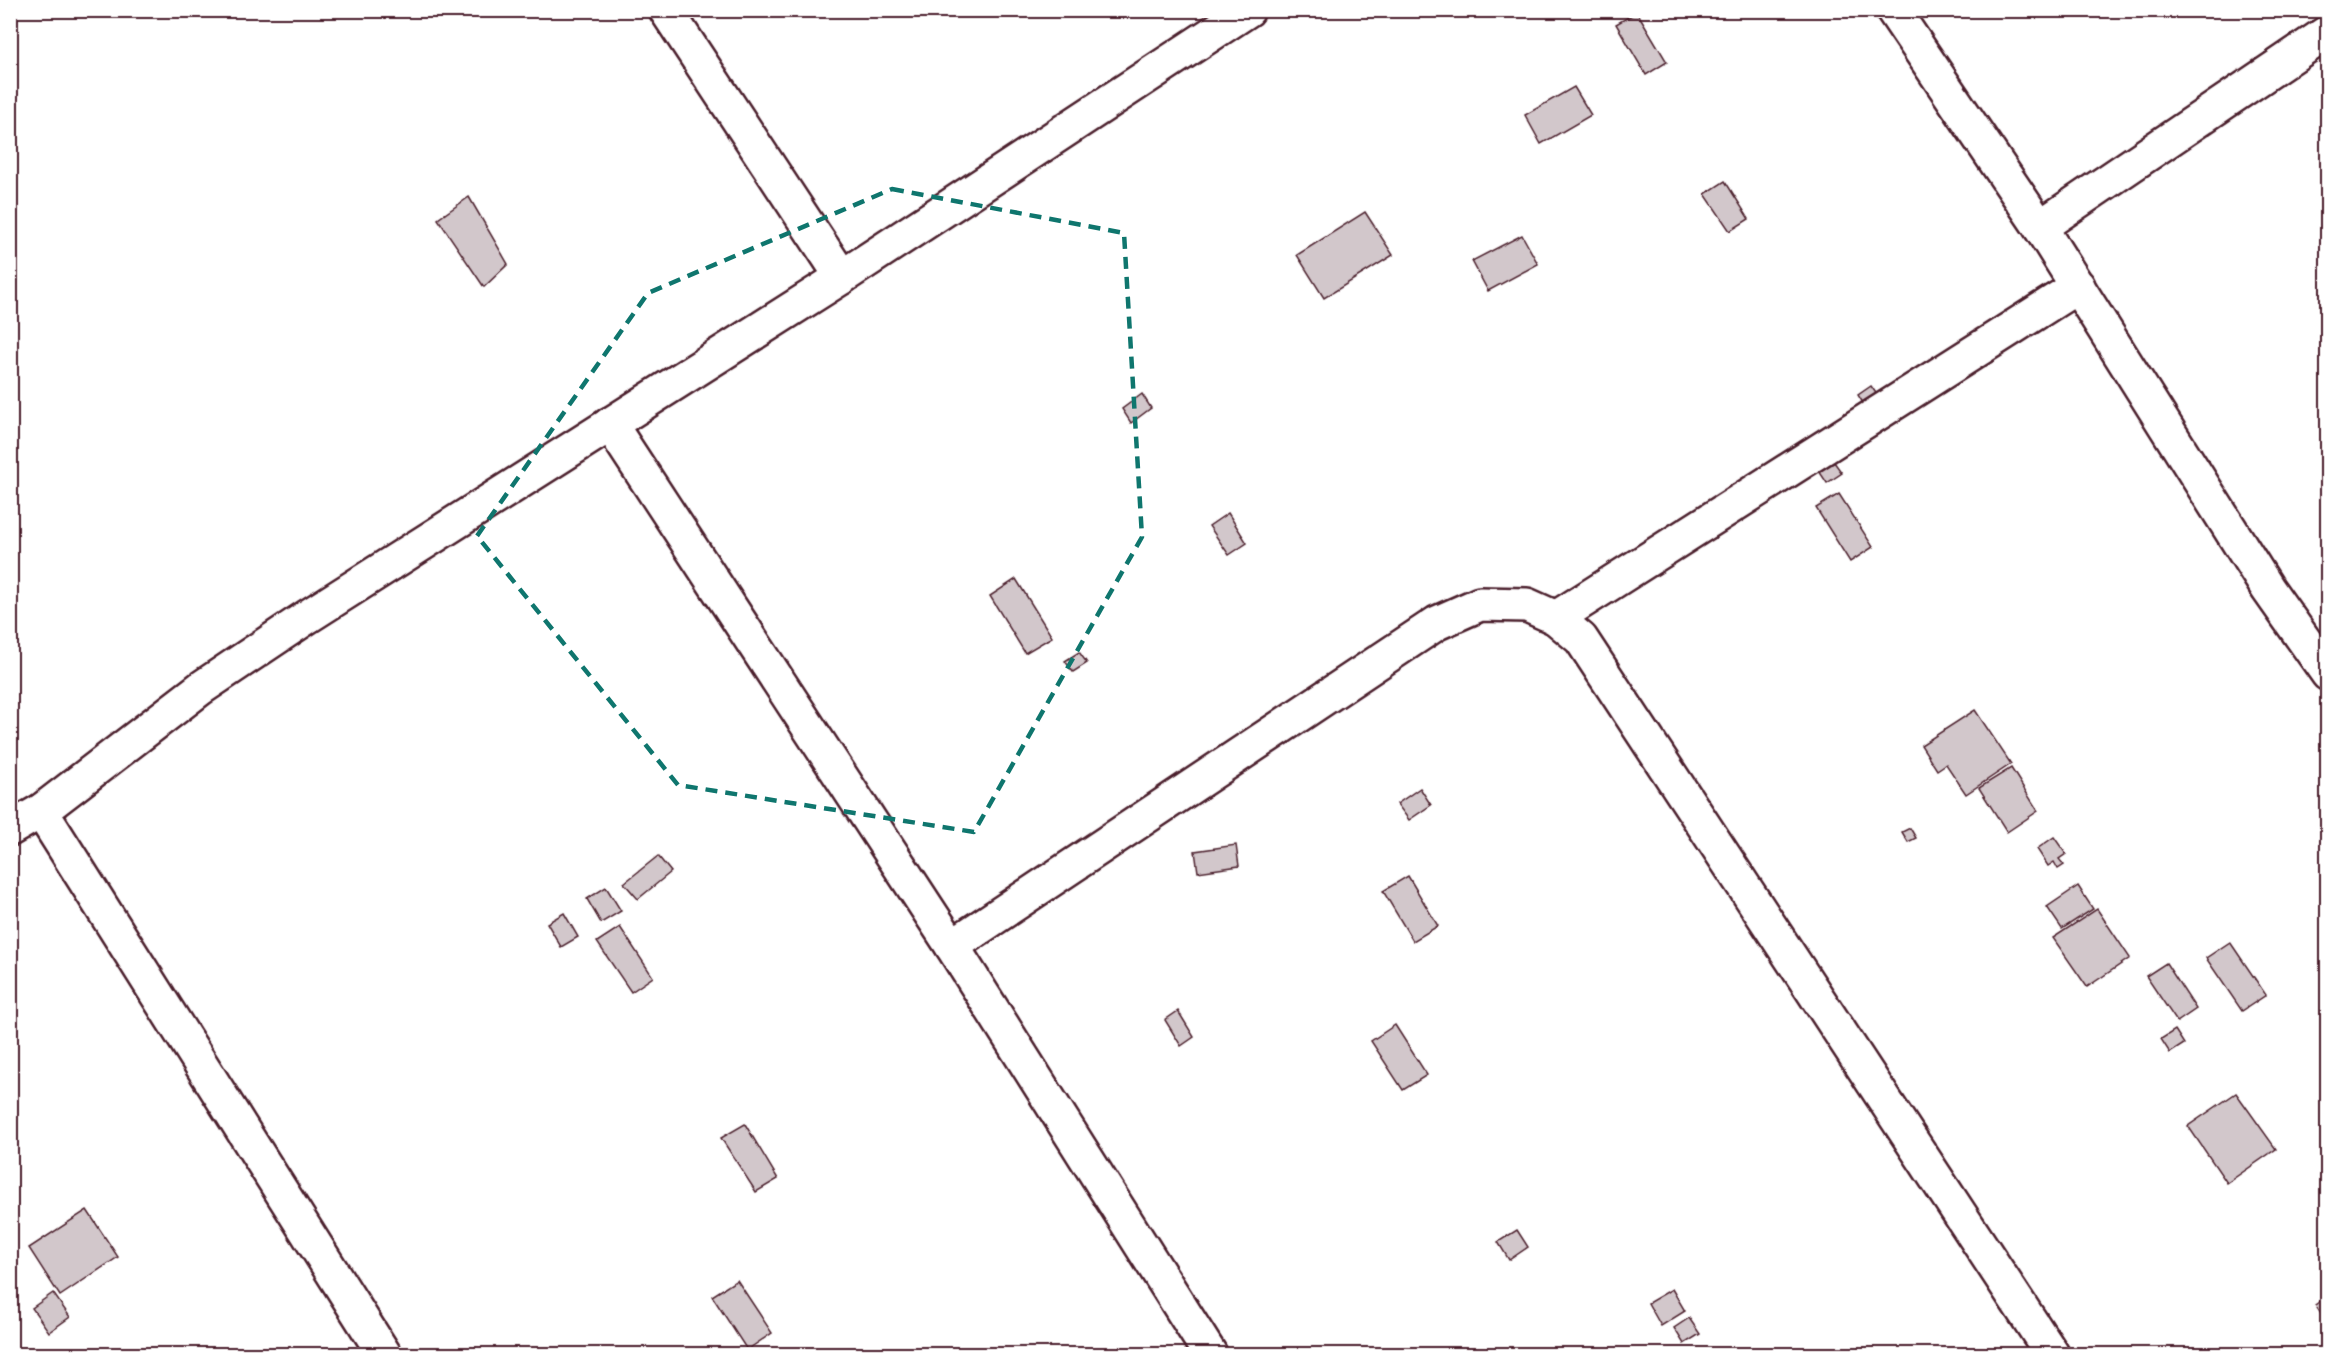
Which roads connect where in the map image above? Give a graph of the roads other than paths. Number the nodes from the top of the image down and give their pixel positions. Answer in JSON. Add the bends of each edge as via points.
{"nodes":[{"id":1,"x":666,"y":10,"type":"edge"},
{"id":2,"x":1248,"y":10,"type":"edge"},
{"id":3,"x":1893,"y":10,"type":"edge"},
{"id":4,"x":2328,"y":32,"type":"edge"},
{"id":5,"x":2040,"y":226,"type":"junction"},
{"id":6,"x":842,"y":277,"type":"junction"},
{"id":7,"x":2078,"y":286,"type":"junction"},
{"id":8,"x":610,"y":424,"type":"junction"},
{"id":9,"x":1556,"y":618,"type":"junction"},
{"id":10,"x":2328,"y":674,"type":"edge"},
{"id":11,"x":41,"y":810,"type":"junction"},
{"id":12,"x":10,"y":830,"type":"edge"},
{"id":13,"x":952,"y":946,"type":"junction"},
{"id":14,"x":384,"y":1354,"type":"edge"},
{"id":15,"x":1210,"y":1354,"type":"edge"},
{"id":16,"x":2052,"y":1354,"type":"edge"}],
"edges":[{"from":1,"to":6,"type":"street"},
{"from":2,"to":6,"type":"street"},
{"from":3,"to":5,"type":"street"},
{"from":4,"to":5,"type":"street"},
{"from":5,"to":7,"type":"street"},
{"from":6,"to":8,"type":"street"},
{"from":7,"to":9,"type":"street"},
{"from":7,"to":10,"type":"street","via":[[2268,589]]},
{"from":8,"to":11,"type":"street","via":[[201,688]]},
{"from":8,"to":13,"type":"street"},
{"from":9,"to":13,"type":"street","via":[[1527,605],[1480,604],[1437,623]]},
{"from":9,"to":16,"type":"street","via":[[1581,639]]},
{"from":11,"to":12,"type":"street"},
{"from":11,"to":14,"type":"street"},
{"from":13,"to":15,"type":"street"}]}
